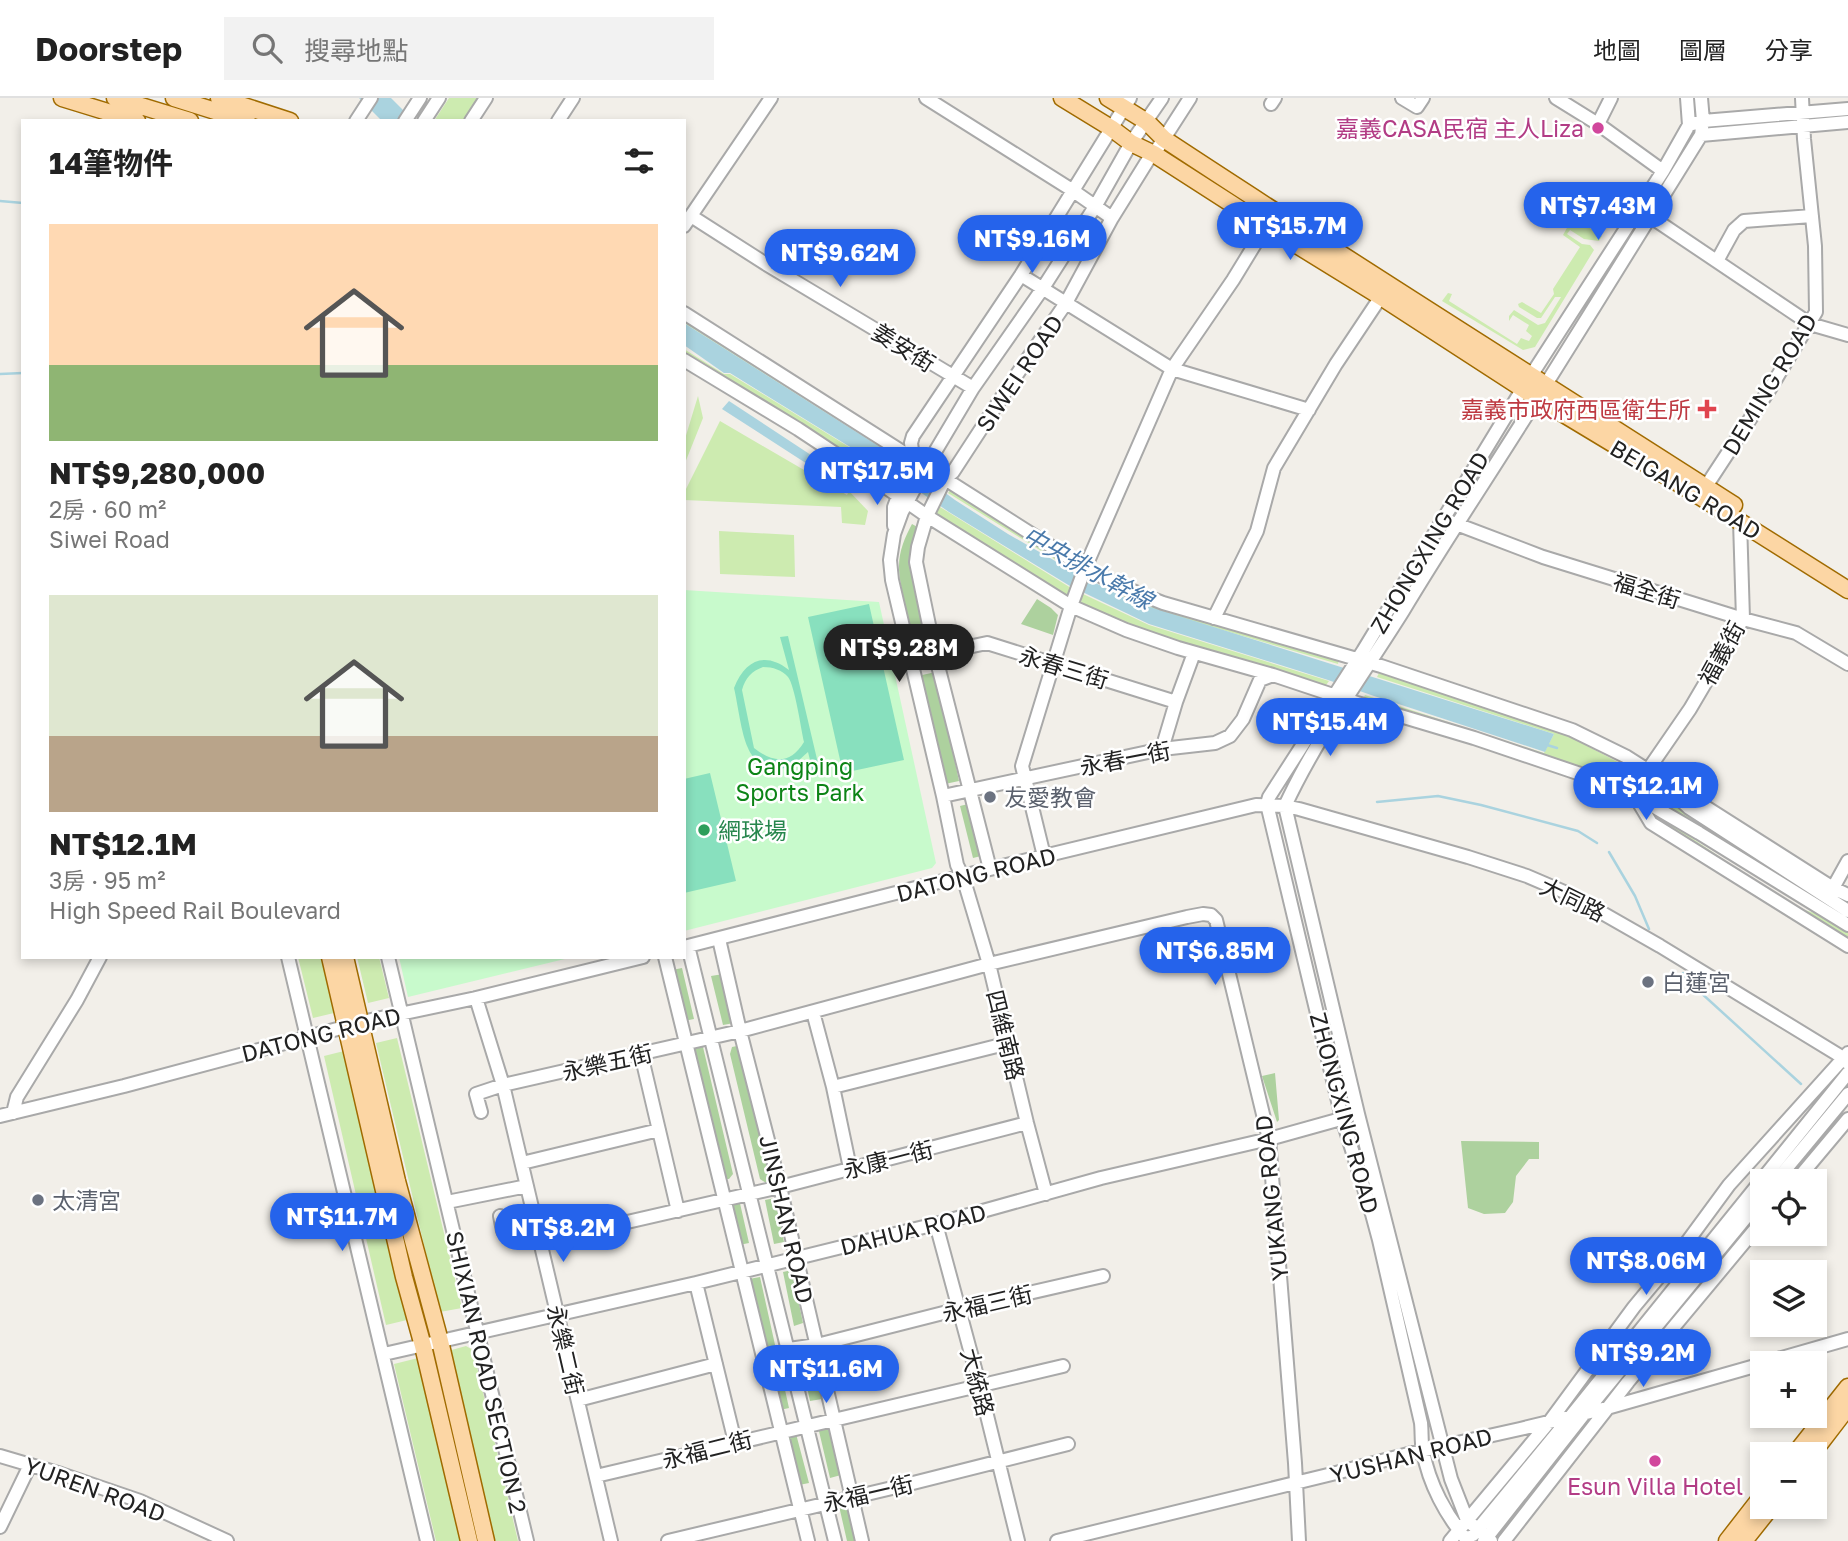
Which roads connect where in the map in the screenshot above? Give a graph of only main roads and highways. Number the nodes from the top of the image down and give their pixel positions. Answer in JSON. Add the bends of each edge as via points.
{"nodes":[{"id":1,"x":62,"y":98,"type":"edge"},
{"id":2,"x":115,"y":98,"type":"edge"},
{"id":3,"x":174,"y":98,"type":"edge"},
{"id":4,"x":219,"y":98,"type":"edge"},
{"id":5,"x":1062,"y":98,"type":"edge"},
{"id":6,"x":1108,"y":98,"type":"edge"},
{"id":7,"x":1127,"y":103,"type":"edge"},
{"id":8,"x":130,"y":119,"type":"edge"},
{"id":9,"x":183,"y":119,"type":"edge"},
{"id":10,"x":241,"y":119,"type":"edge"},
{"id":11,"x":284,"y":119,"type":"edge"},
{"id":12,"x":1385,"y":290,"type":"junction"},
{"id":13,"x":1702,"y":491,"type":"junction"},
{"id":14,"x":1848,"y":578,"type":"edge"},
{"id":15,"x":1848,"y":590,"type":"edge"},
{"id":16,"x":331,"y":959,"type":"edge"},
{"id":17,"x":345,"y":959,"type":"edge"},
{"id":18,"x":354,"y":1025,"type":"junction"},
{"id":19,"x":1848,"y":1387,"type":"edge"},
{"id":20,"x":1848,"y":1407,"type":"edge"},
{"id":21,"x":1804,"y":1442,"type":"edge"},
{"id":22,"x":1821,"y":1442,"type":"edge"},
{"id":23,"x":1750,"y":1511,"type":"edge"},
{"id":24,"x":1761,"y":1519,"type":"edge"},
{"id":25,"x":469,"y":1541,"type":"edge"},
{"id":26,"x":486,"y":1541,"type":"edge"},
{"id":27,"x":1727,"y":1541,"type":"edge"},
{"id":28,"x":1744,"y":1541,"type":"edge"}],
"edges":[{"from":1,"to":8,"type":"main road"},
{"from":2,"to":9,"type":"main road"},
{"from":3,"to":10,"type":"main road"},
{"from":4,"to":11,"type":"main road"},
{"from":5,"to":12,"type":"main road","name":"BEIGANG ROAD","via":[[1266,226]]},
{"from":6,"to":7,"type":"main road","name":"BEIGANG ROAD"},
{"from":7,"to":12,"type":"main road","name":"BEIGANG ROAD","via":[[1164,139]]},
{"from":12,"to":13,"type":"main road","name":"BEIGANG ROAD"},
{"from":13,"to":14,"type":"main road","name":"BEIGANG ROAD"},
{"from":13,"to":15,"type":"main road","name":"BEIGANG ROAD","via":[[1740,521]]},
{"from":16,"to":18,"type":"main road","name":"SHIXIAN ROAD SECTION 2"},
{"from":17,"to":18,"type":"main road","name":"SHIXIAN ROAD SECTION 2"},
{"from":18,"to":25,"type":"main road","name":"SHIXIAN ROAD SECTION 2","via":[[404,1277]]},
{"from":18,"to":26,"type":"main road","name":"SHIXIAN ROAD SECTION 2","via":[[440,1341]]},
{"from":19,"to":21,"type":"main road"},
{"from":20,"to":22,"type":"main road"},
{"from":23,"to":27,"type":"main road"},
{"from":24,"to":28,"type":"main road"}]}
